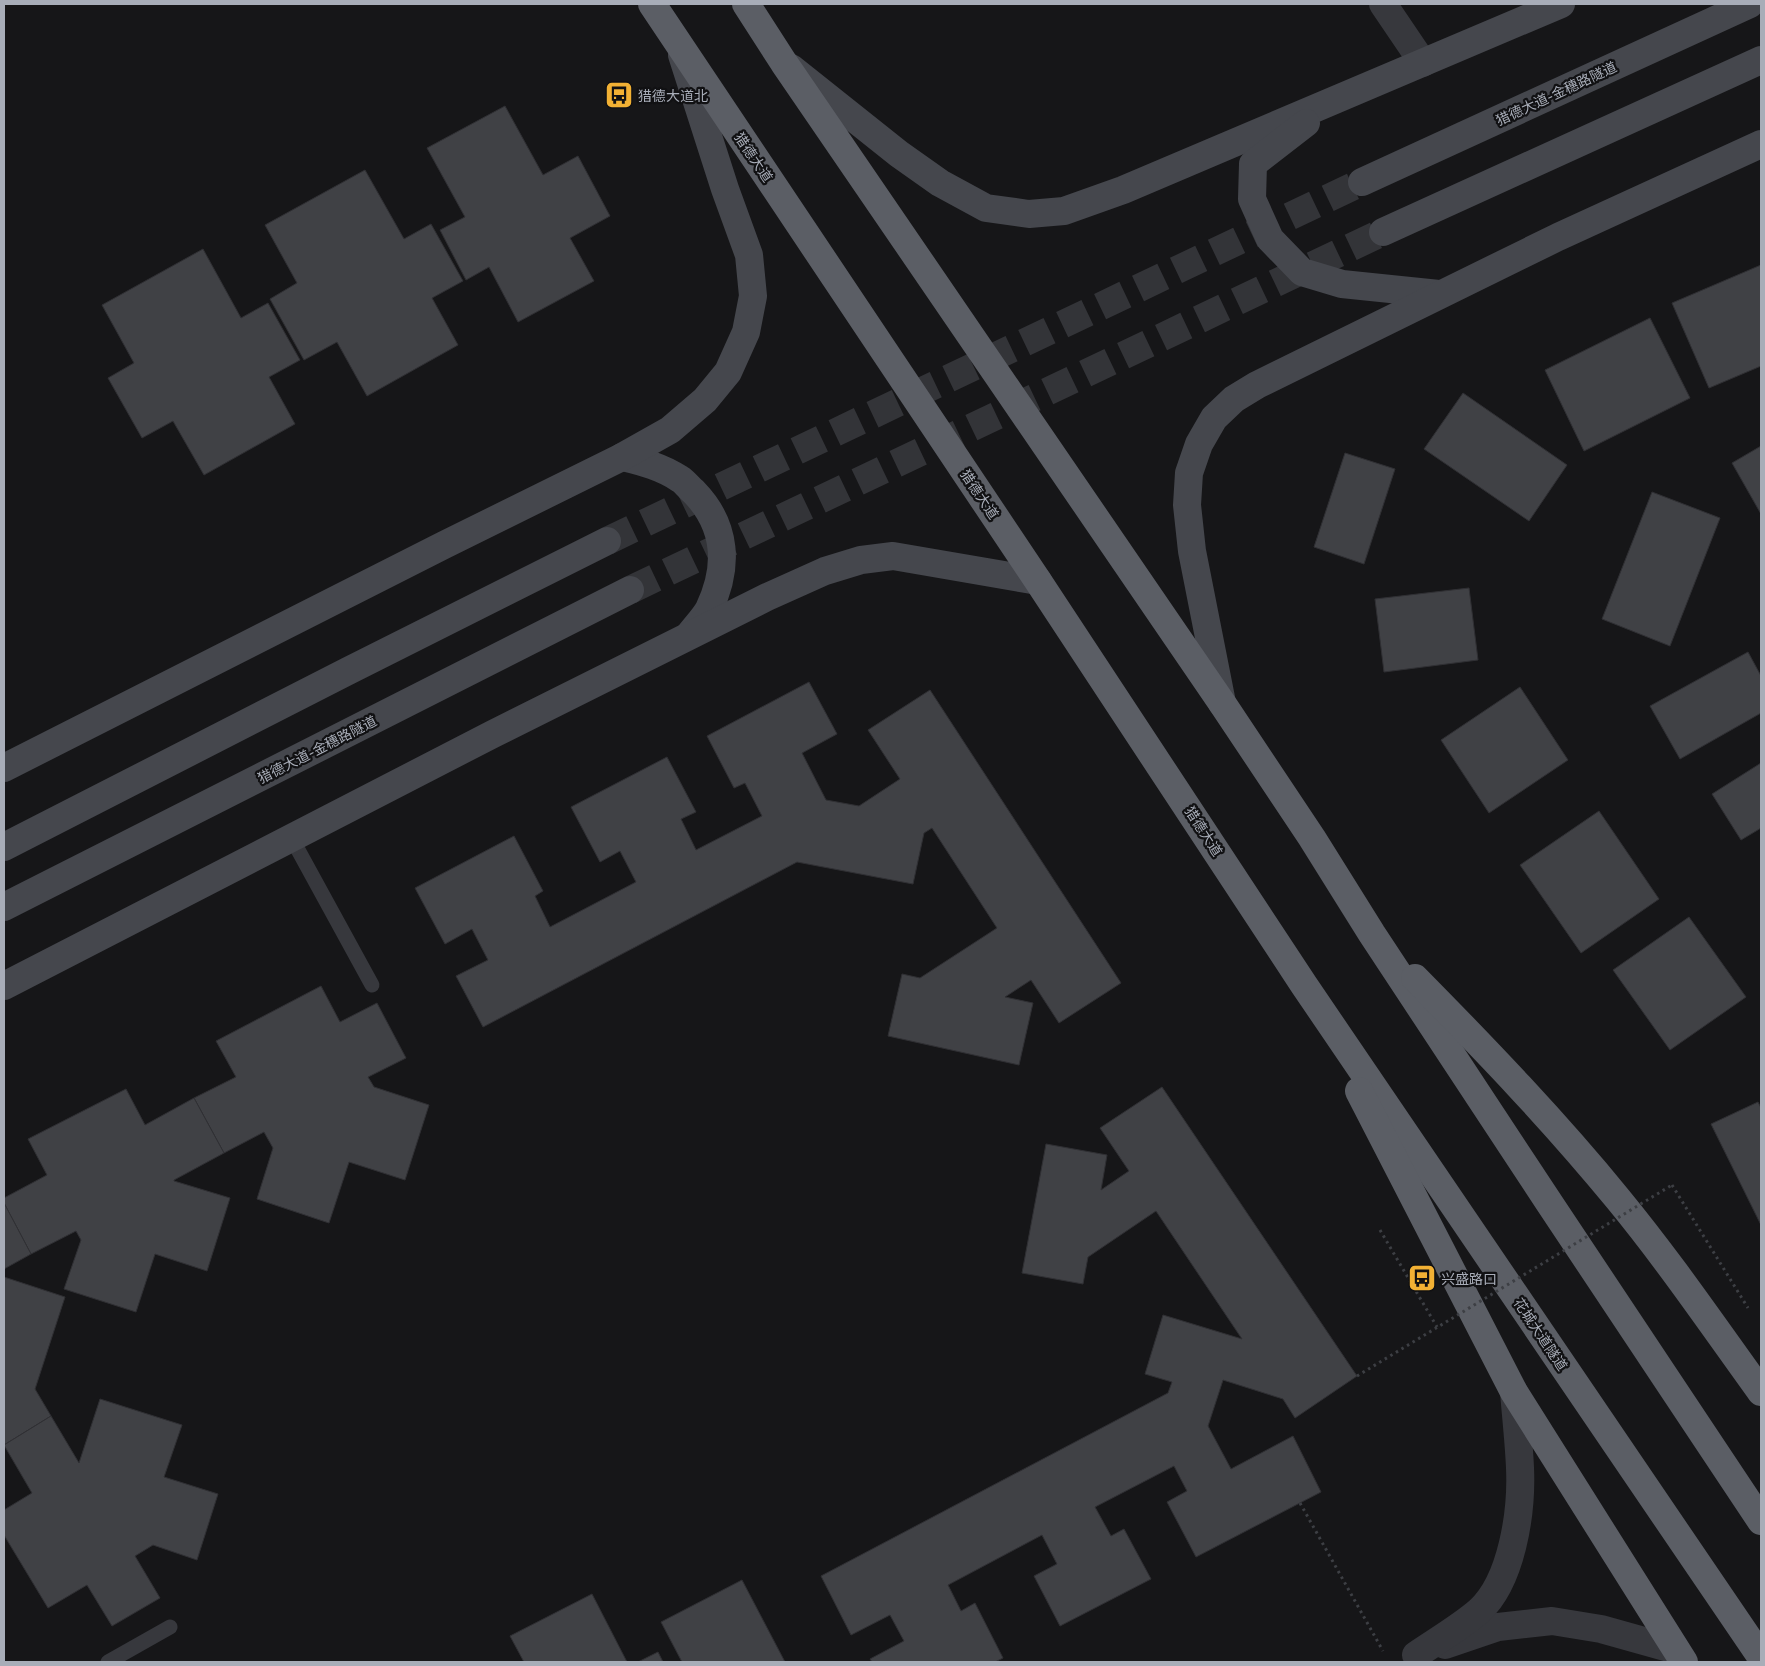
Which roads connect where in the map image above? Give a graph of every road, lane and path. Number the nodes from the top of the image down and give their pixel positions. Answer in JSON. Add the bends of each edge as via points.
{"nodes":[{"id":1,"x":642,"y":4,"type":"edge"},
{"id":2,"x":652,"y":4,"type":"edge"},
{"id":3,"x":746,"y":4,"type":"edge"},
{"id":4,"x":1383,"y":4,"type":"edge"},
{"id":5,"x":1561,"y":4,"type":"edge"},
{"id":6,"x":1750,"y":4,"type":"edge"},
{"id":7,"x":680,"y":46,"type":"junction"},
{"id":8,"x":1761,"y":60,"type":"edge"},
{"id":9,"x":784,"y":63,"type":"junction"},
{"id":10,"x":1423,"y":63,"type":"junction"},
{"id":11,"x":1335,"y":100,"type":"junction"},
{"id":12,"x":1761,"y":144,"type":"edge"},
{"id":13,"x":1362,"y":182,"type":"tunnel mouth"},
{"id":14,"x":1383,"y":232,"type":"tunnel mouth"},
{"id":15,"x":1439,"y":294,"type":"junction"},
{"id":16,"x":622,"y":457,"type":"junction"},
{"id":17,"x":607,"y":541,"type":"tunnel mouth"},
{"id":18,"x":1038,"y":581,"type":"junction"},
{"id":19,"x":630,"y":590,"type":"tunnel mouth"},
{"id":20,"x":688,"y":637,"type":"junction"},
{"id":21,"x":1222,"y":703,"type":"junction"},
{"id":22,"x":4,"y":768,"type":"edge"},
{"id":23,"x":291,"y":837,"type":"junction"},
{"id":24,"x":4,"y":847,"type":"edge"},
{"id":25,"x":4,"y":907,"type":"edge"},
{"id":26,"x":1372,"y":934,"type":"junction"},
{"id":27,"x":372,"y":985,"type":"dead end"},
{"id":28,"x":1304,"y":985,"type":"junction"},
{"id":29,"x":4,"y":986,"type":"edge"},
{"id":30,"x":1380,"y":1230,"type":"dead end"},
{"id":31,"x":1748,"y":1308,"type":"dead end"},
{"id":32,"x":1437,"y":1327,"type":"junction"},
{"id":33,"x":1357,"y":1376,"type":"dead end"},
{"id":34,"x":1514,"y":1392,"type":"junction"},
{"id":35,"x":1761,"y":1392,"type":"edge"},
{"id":36,"x":1300,"y":1503,"type":"dead end"},
{"id":37,"x":1761,"y":1521,"type":"edge"},
{"id":38,"x":170,"y":1627,"type":"dead end"},
{"id":39,"x":1680,"y":1656,"type":"edge"},
{"id":40,"x":1401,"y":1657,"type":"edge"},
{"id":41,"x":1761,"y":1657,"type":"edge"},
{"id":42,"x":108,"y":1662,"type":"edge"}],
"edges":[{"from":1,"to":7,"type":"highway"},
{"from":2,"to":7,"type":"highway","name":"猎德大道"},
{"from":3,"to":9,"type":"highway"},
{"from":4,"to":10,"type":"street"},
{"from":5,"to":10,"type":"main road"},
{"from":6,"to":13,"type":"main road","name":"猎德大道-金穗路隧道"},
{"from":7,"to":16,"type":"main road","via":[[749,255],[753,296],[746,332],[728,372],[705,400],[670,430]]},
{"from":7,"to":18,"type":"highway","name":"猎德大道"},
{"from":8,"to":14,"type":"main road"},
{"from":9,"to":11,"type":"main road","via":[[940,183],[986,208],[1029,214],[1064,211],[1122,190]]},
{"from":9,"to":21,"type":"highway"},
{"from":10,"to":11,"type":"main road"},
{"from":11,"to":15,"type":"main road","via":[[1253,164],[1252,199],[1270,240],[1302,272],[1342,284]]},
{"from":12,"to":15,"type":"main road"},
{"from":15,"to":21,"type":"main road","via":[[1234,399],[1214,418],[1198,444],[1189,473],[1187,505],[1192,551]]},
{"from":16,"to":20,"type":"main road","via":[[650,463],[681,480],[706,505],[718,528],[723,560],[718,585],[708,611]]},
{"from":16,"to":22,"type":"main road"},
{"from":17,"to":24,"type":"main road"},
{"from":18,"to":20,"type":"main road","via":[[893,556],[861,560],[825,571]]},
{"from":18,"to":28,"type":"highway","name":"猎德大道"},
{"from":19,"to":25,"type":"main road","name":"猎德大道-金穗路隧道"},
{"from":20,"to":23,"type":"main road"},
{"from":21,"to":26,"type":"highway"},
{"from":23,"to":27,"type":"lane"},
{"from":23,"to":29,"type":"main road"},
{"from":26,"to":35,"type":"highway","via":[[1488,1052],[1582,1156],[1656,1247]]},
{"from":26,"to":37,"type":"highway"},
{"from":28,"to":34,"type":"highway"},
{"from":28,"to":41,"type":"highway","name":"花城大道隧道"},
{"from":30,"to":32,"type":"path"},
{"from":31,"to":32,"type":"path","bridge":true,"via":[[1672,1185]]},
{"from":32,"to":33,"type":"path","bridge":true},
{"from":34,"to":39,"type":"highway"},
{"from":34,"to":40,"type":"street","via":[[1520,1469],[1517,1514],[1511,1553],[1500,1584],[1479,1611]]},
{"from":36,"to":40,"type":"path"},
{"from":38,"to":42,"type":"lane"},
{"from":39,"to":40,"type":"street","via":[[1600,1629],[1552,1620],[1498,1627]]}]}
